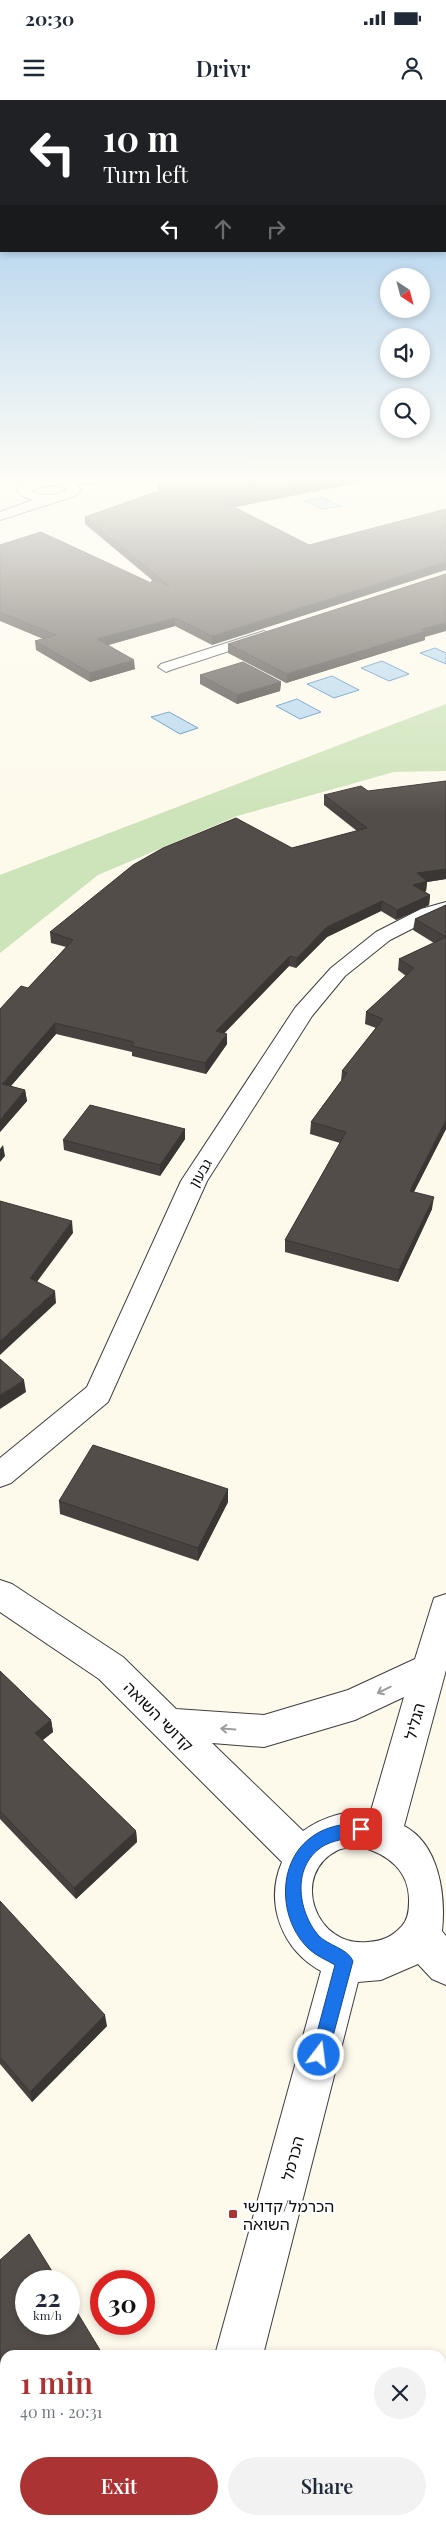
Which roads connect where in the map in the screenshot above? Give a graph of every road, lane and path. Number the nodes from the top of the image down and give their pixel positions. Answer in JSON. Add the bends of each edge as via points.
{"nodes":[{"id":1,"x":277,"y":630,"type":"edge"},
{"id":2,"x":166,"y":667,"type":"dead end"},
{"id":3,"x":446,"y":908,"type":"edge"},
{"id":4,"x":0,"y":1475,"type":"edge"},
{"id":5,"x":0,"y":1594,"type":"edge"},
{"id":6,"x":446,"y":1608,"type":"edge"},
{"id":7,"x":428,"y":1668,"type":"junction"},
{"id":8,"x":168,"y":1724,"type":"junction"},
{"id":9,"x":383,"y":1835,"type":"junction"},
{"id":10,"x":303,"y":1857,"type":"junction"},
{"id":11,"x":420,"y":1935,"type":"junction"},
{"id":12,"x":344,"y":1961,"type":"junction"},
{"id":13,"x":446,"y":1965,"type":"edge"},
{"id":14,"x":240,"y":2350,"type":"edge"}],
"edges":[{"from":1,"to":2,"type":"street"},
{"from":3,"to":4,"type":"street","name":"גבעון","via":[[428,913],[383,936],[338,972],[303,1013],[194,1181],[98,1394]]},
{"from":5,"to":8,"type":"street","name":"קדושי השואה","via":[[112,1668]]},
{"from":6,"to":7,"type":"street","name":"הגליל"},
{"from":7,"to":8,"type":"street","one_way":true,"via":[[355,1704],[264,1731]]},
{"from":7,"to":9,"type":"street","name":"הגליל"},
{"from":8,"to":10,"type":"street","name":"קדושי השואה"},
{"from":9,"to":10,"type":"street","via":[[361,1829],[338,1832],[318,1841]]},
{"from":9,"to":11,"type":"street","via":[[406,1849],[421,1868],[429,1890],[428,1914]]},
{"from":10,"to":12,"type":"street","via":[[294,1878],[293,1901],[300,1924],[315,1944]]},
{"from":11,"to":12,"type":"street","via":[[393,1958],[369,1964]]},
{"from":11,"to":13,"type":"street"},
{"from":12,"to":14,"type":"street","name":"הכרמל"}]}
